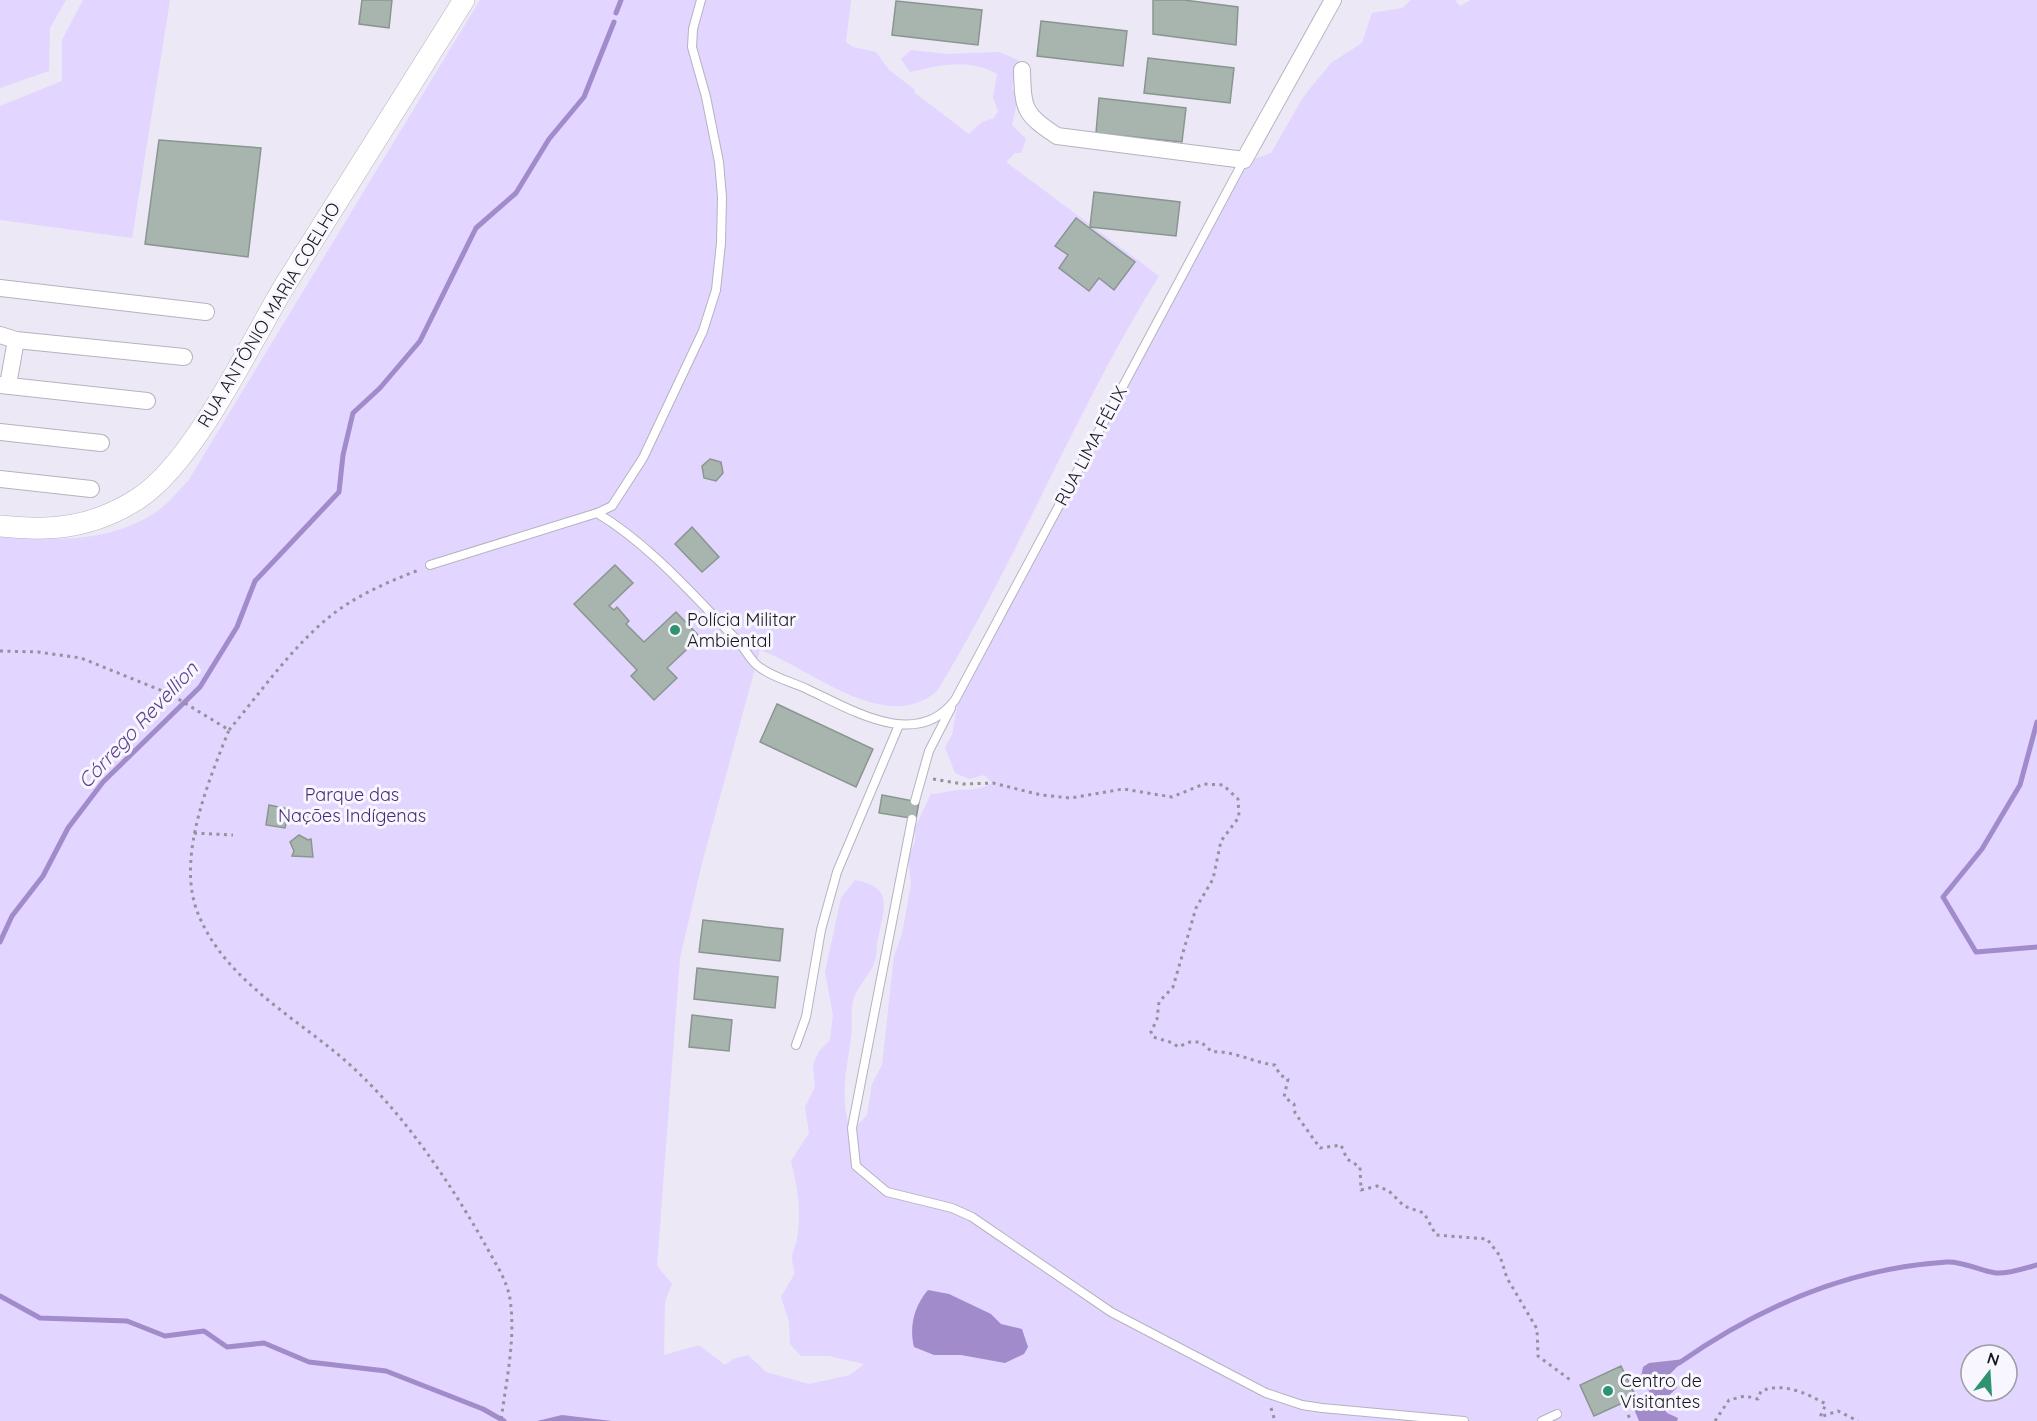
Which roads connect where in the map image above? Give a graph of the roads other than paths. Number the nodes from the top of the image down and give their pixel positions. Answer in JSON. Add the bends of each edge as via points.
{"nodes":[{"id":1,"x":464,"y":0,"type":"edge"},
{"id":2,"x":701,"y":0,"type":"edge"},
{"id":3,"x":1333,"y":0,"type":"edge"},
{"id":4,"x":1022,"y":70,"type":"dead end"},
{"id":5,"x":1244,"y":160,"type":"junction"},
{"id":6,"x":0,"y":288,"type":"edge"},
{"id":7,"x":206,"y":312,"type":"dead end"},
{"id":8,"x":8,"y":338,"type":"edge"},
{"id":9,"x":184,"y":357,"type":"dead end"},
{"id":10,"x":4,"y":385,"type":"edge"},
{"id":11,"x":147,"y":400,"type":"dead end"},
{"id":12,"x":0,"y":432,"type":"edge"},
{"id":13,"x":101,"y":443,"type":"dead end"},
{"id":14,"x":0,"y":479,"type":"edge"},
{"id":15,"x":91,"y":489,"type":"dead end"},
{"id":16,"x":597,"y":513,"type":"junction"},
{"id":17,"x":0,"y":526,"type":"edge"},
{"id":18,"x":430,"y":565,"type":"road end"},
{"id":19,"x":956,"y":700,"type":"junction"},
{"id":20,"x":899,"y":725,"type":"junction"},
{"id":21,"x":915,"y":801,"type":"dead end"},
{"id":22,"x":912,"y":819,"type":"dead end"},
{"id":23,"x":796,"y":1045,"type":"dead end"},
{"id":24,"x":1557,"y":1414,"type":"dead end"},
{"id":25,"x":1464,"y":1421,"type":"edge"},
{"id":26,"x":1542,"y":1421,"type":"edge"}],
"edges":[{"from":1,"to":17,"type":"street","name":"RUA ANTÔNIO MARIA COELHO","via":[[200,430],[169,469],[141,496],[101,519],[28,529]]},
{"from":2,"to":16,"type":"lane","via":[[692,47],[719,162],[721,220],[716,290],[703,331],[643,458],[612,506]]},
{"from":3,"to":5,"type":"street","name":"RUA LIMA FÉLIX"},
{"from":4,"to":5,"type":"street","via":[[1023,102],[1032,120],[1057,136]]},
{"from":5,"to":19,"type":"lane","name":"RUA LIMA FÉLIX"},
{"from":6,"to":7,"type":"street"},
{"from":8,"to":9,"type":"street"},
{"from":8,"to":10,"type":"street"},
{"from":10,"to":11,"type":"street"},
{"from":12,"to":13,"type":"street"},
{"from":14,"to":15,"type":"street"},
{"from":16,"to":18,"type":"lane"},
{"from":16,"to":20,"type":"lane","name":"RUA LIMA FÉLIX","via":[[633,538],[738,640],[758,666],[869,718]]},
{"from":19,"to":20,"type":"lane","name":"RUA LIMA FÉLIX","via":[[927,723]]},
{"from":19,"to":21,"type":"lane","via":[[929,751]]},
{"from":20,"to":23,"type":"lane","via":[[837,872],[821,930],[806,1017]]},
{"from":22,"to":25,"type":"lane","via":[[852,1128],[856,1166],[887,1192],[972,1217],[1111,1312],[1266,1393],[1322,1408]]},
{"from":24,"to":26,"type":"lane"}]}
